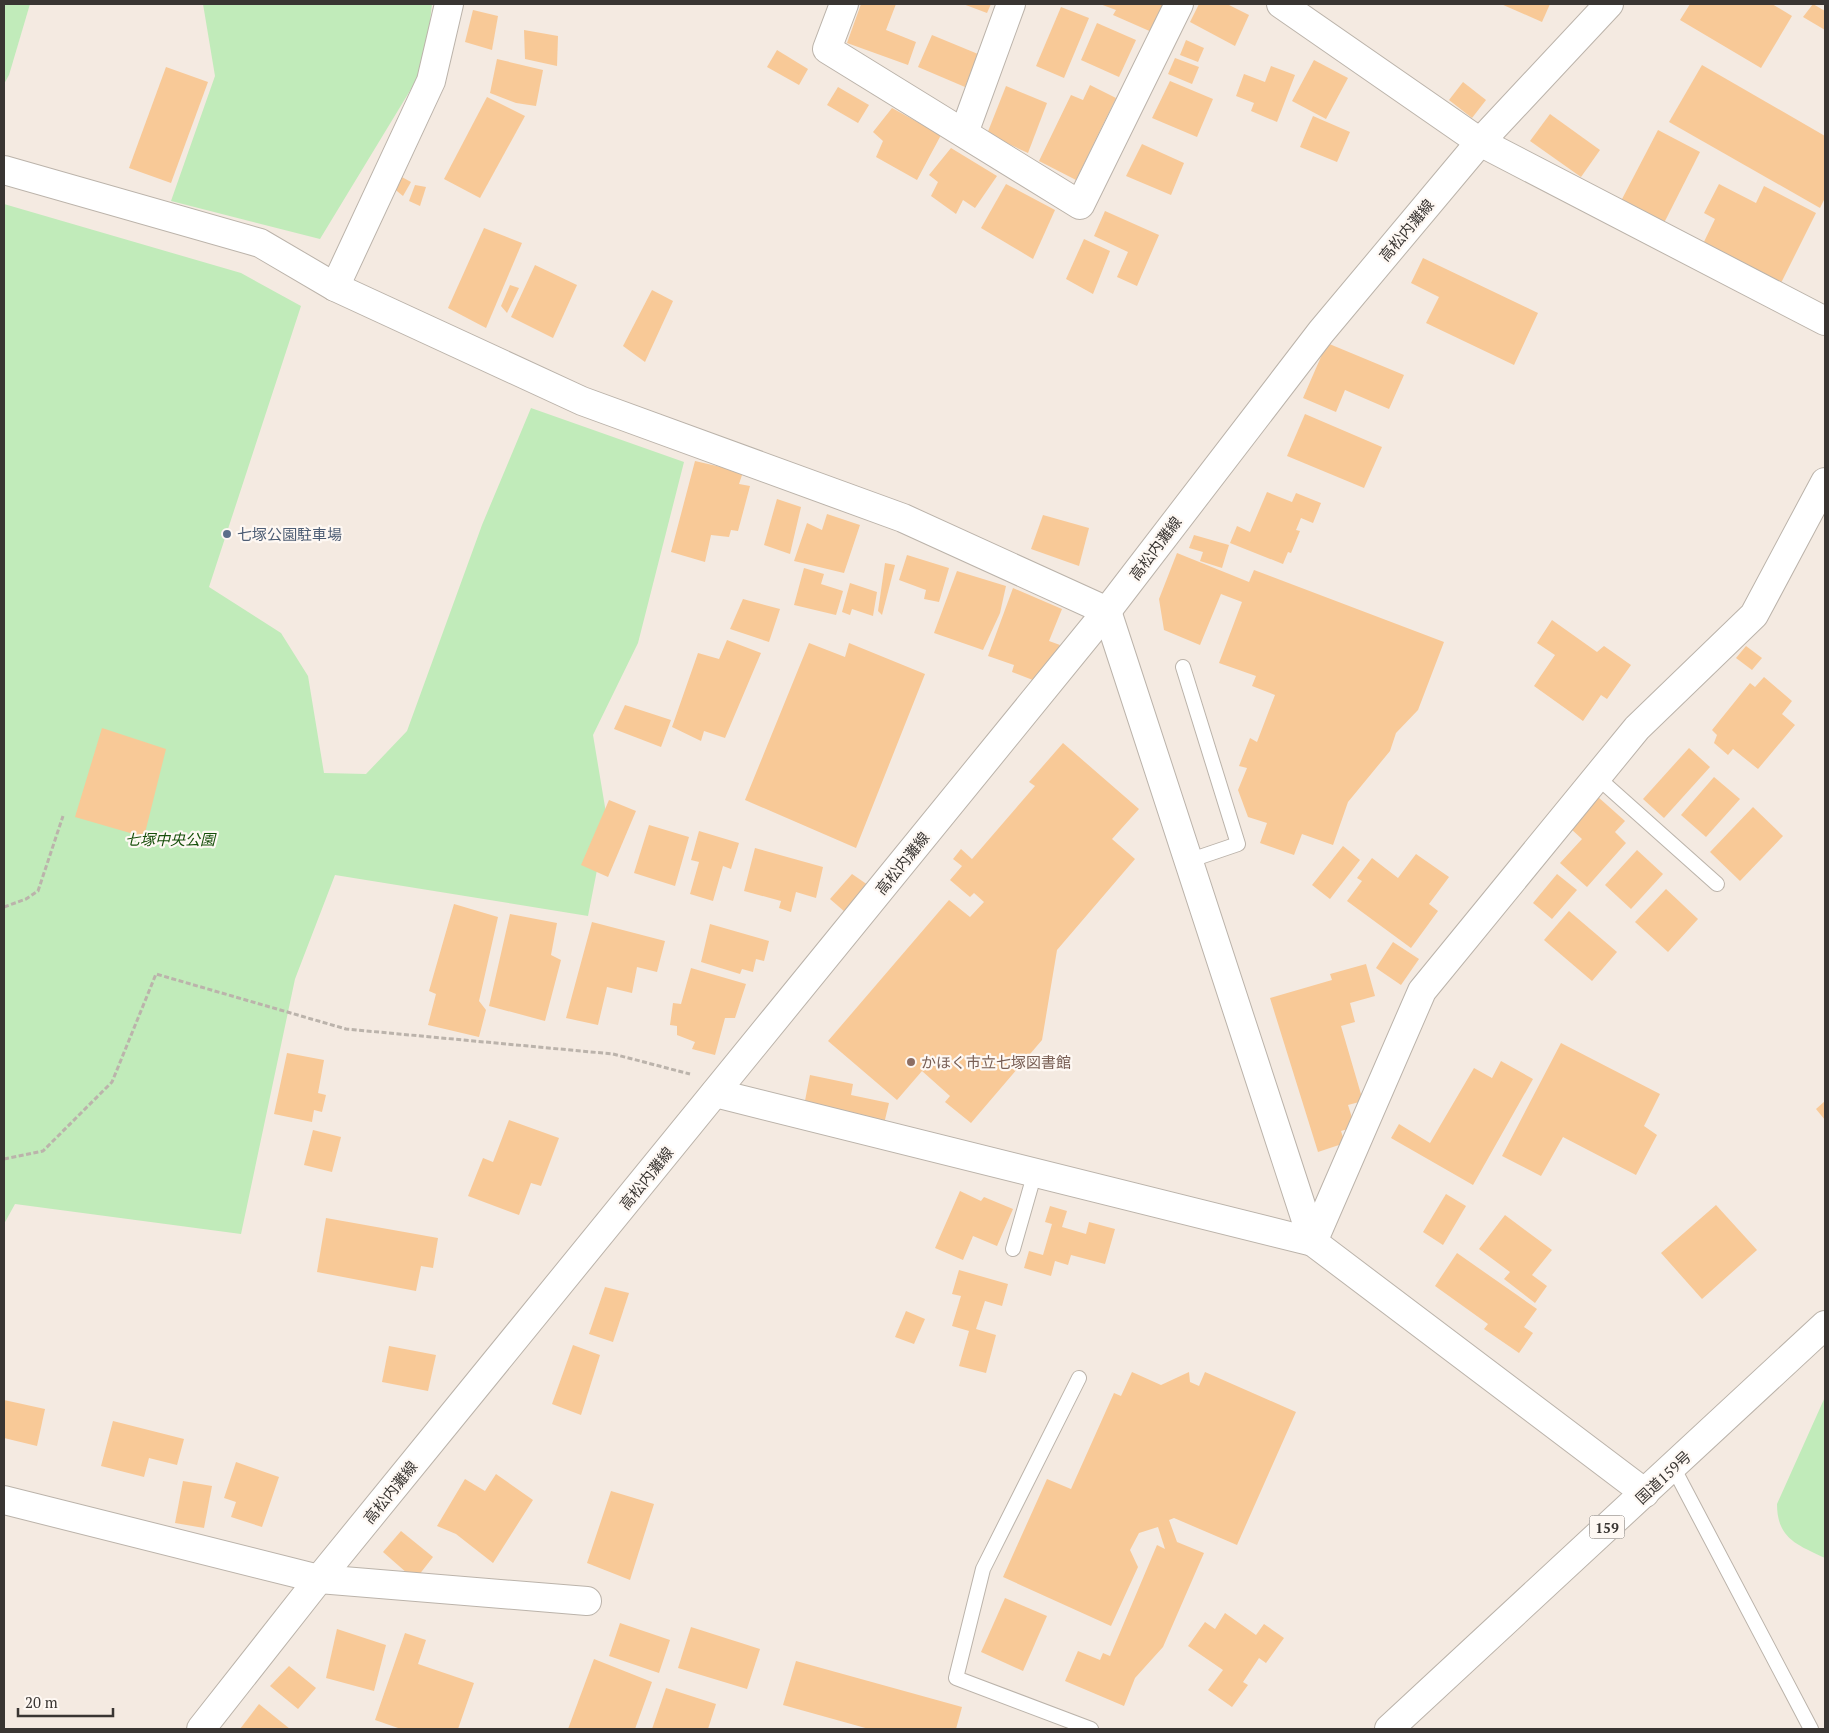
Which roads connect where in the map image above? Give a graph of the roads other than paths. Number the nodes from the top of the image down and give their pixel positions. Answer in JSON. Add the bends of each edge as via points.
{"nodes":[{"id":1,"x":449,"y":4,"type":"edge"},
{"id":2,"x":844,"y":4,"type":"edge"},
{"id":3,"x":1011,"y":4,"type":"edge"},
{"id":4,"x":1179,"y":4,"type":"edge"},
{"id":5,"x":1281,"y":4,"type":"edge"},
{"id":6,"x":1609,"y":4,"type":"edge"},
{"id":7,"x":964,"y":133,"type":"junction"},
{"id":8,"x":1480,"y":142,"type":"junction"},
{"id":9,"x":4,"y":170,"type":"edge"},
{"id":10,"x":335,"y":287,"type":"junction"},
{"id":11,"x":1825,"y":321,"type":"edge"},
{"id":12,"x":1825,"y":482,"type":"edge"},
{"id":13,"x":1107,"y":611,"type":"junction"},
{"id":14,"x":1184,"y":667,"type":"dead end"},
{"id":15,"x":1597,"y":777,"type":"junction"},
{"id":16,"x":1188,"y":861,"type":"junction"},
{"id":17,"x":1717,"y":884,"type":"dead end"},
{"id":18,"x":715,"y":1093,"type":"junction"},
{"id":19,"x":1035,"y":1172,"type":"junction"},
{"id":20,"x":1313,"y":1242,"type":"junction"},
{"id":21,"x":1013,"y":1249,"type":"dead end"},
{"id":22,"x":1825,"y":1325,"type":"edge"},
{"id":23,"x":1079,"y":1378,"type":"dead end"},
{"id":24,"x":1673,"y":1467,"type":"junction"},
{"id":25,"x":1645,"y":1493,"type":"junction"},
{"id":26,"x":4,"y":1500,"type":"edge"},
{"id":27,"x":319,"y":1579,"type":"junction"},
{"id":28,"x":587,"y":1601,"type":"dead end"},
{"id":29,"x":201,"y":1729,"type":"edge"},
{"id":30,"x":1091,"y":1729,"type":"edge"},
{"id":31,"x":1389,"y":1729,"type":"edge"},
{"id":32,"x":1812,"y":1729,"type":"edge"}],
"edges":[{"from":1,"to":10,"type":"main road","via":[[431,81]]},
{"from":2,"to":7,"type":"main road","via":[[827,49]]},
{"from":3,"to":7,"type":"main road"},
{"from":4,"to":7,"type":"main road","via":[[1080,205]]},
{"from":5,"to":8,"type":"main road"},
{"from":6,"to":8,"type":"main road","name":"高松内灘線"},
{"from":8,"to":11,"type":"main road"},
{"from":8,"to":13,"type":"main road","name":"高松内灘線","via":[[1321,332]]},
{"from":9,"to":10,"type":"main road","via":[[260,244]]},
{"from":10,"to":13,"type":"main road","via":[[582,401],[903,518]]},
{"from":12,"to":15,"type":"main road","via":[[1754,615],[1637,728]]},
{"from":13,"to":16,"type":"main road"},
{"from":13,"to":18,"type":"main road","name":"高松内灘線"},
{"from":14,"to":16,"type":"lane","via":[[1238,844]]},
{"from":15,"to":17,"type":"lane"},
{"from":15,"to":20,"type":"main road","via":[[1422,991]]},
{"from":16,"to":20,"type":"main road"},
{"from":18,"to":19,"type":"main road"},
{"from":18,"to":27,"type":"main road","name":"高松内灘線"},
{"from":19,"to":20,"type":"main road"},
{"from":19,"to":21,"type":"lane"},
{"from":20,"to":25,"type":"main road"},
{"from":22,"to":24,"type":"main road","name":"国道159号","number":"159"},
{"from":23,"to":30,"type":"lane","via":[[983,1569],[956,1678]]},
{"from":24,"to":25,"type":"main road","name":"国道159号","number":"159"},
{"from":24,"to":32,"type":"lane"},
{"from":25,"to":31,"type":"main road","name":"国道159号","number":"159"},
{"from":26,"to":27,"type":"main road"},
{"from":27,"to":28,"type":"main road"},
{"from":27,"to":29,"type":"main road","name":"高松内灘線"}]}
